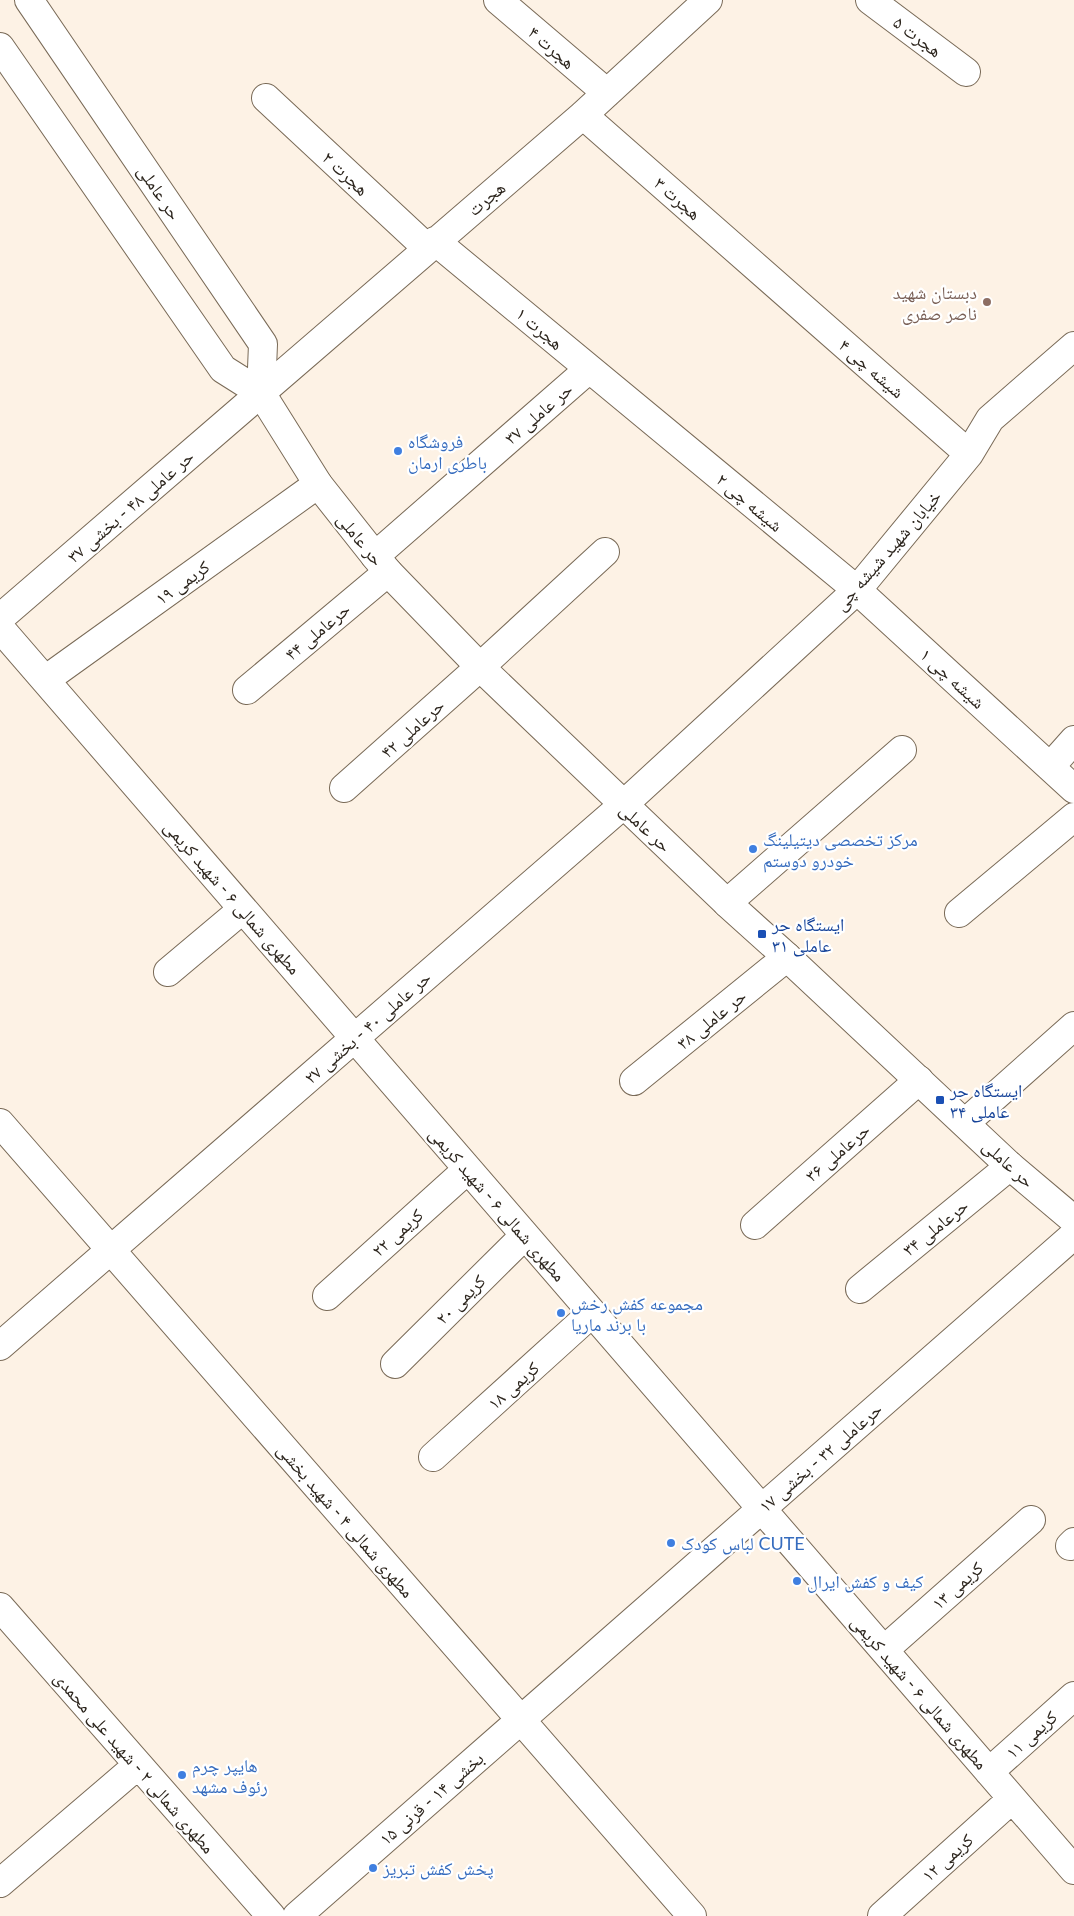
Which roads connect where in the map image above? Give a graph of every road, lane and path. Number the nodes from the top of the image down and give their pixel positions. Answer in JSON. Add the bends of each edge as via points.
{"nodes":[{"id":1,"x":498,"y":0,"type":"edge"},
{"id":2,"x":708,"y":0,"type":"edge"},
{"id":3,"x":870,"y":0,"type":"edge"},
{"id":4,"x":36,"y":5,"type":"edge"},
{"id":5,"x":0,"y":47,"type":"edge"},
{"id":6,"x":966,"y":72,"type":"dead end"},
{"id":7,"x":607,"y":93,"type":"junction"},
{"id":8,"x":266,"y":98,"type":"dead end"},
{"id":9,"x":583,"y":115,"type":"junction"},
{"id":10,"x":431,"y":245,"type":"junction"},
{"id":11,"x":774,"y":282,"type":"joint"},
{"id":12,"x":1074,"y":346,"type":"edge"},
{"id":13,"x":589,"y":369,"type":"junction"},
{"id":14,"x":260,"y":393,"type":"junction"},
{"id":15,"x":644,"y":414,"type":"joint"},
{"id":16,"x":970,"y":454,"type":"junction"},
{"id":17,"x":318,"y":484,"type":"junction"},
{"id":18,"x":605,"y":552,"type":"dead end"},
{"id":19,"x":381,"y":564,"type":"junction"},
{"id":20,"x":857,"y":590,"type":"junction"},
{"id":21,"x":0,"y":618,"type":"edge"},
{"id":22,"x":0,"y":628,"type":"edge"},
{"id":23,"x":480,"y":667,"type":"junction"},
{"id":24,"x":45,"y":680,"type":"junction"},
{"id":25,"x":247,"y":690,"type":"dead end"},
{"id":26,"x":1074,"y":740,"type":"edge"},
{"id":27,"x":902,"y":750,"type":"dead end"},
{"id":28,"x":1050,"y":767,"type":"junction"},
{"id":29,"x":344,"y":788,"type":"dead end"},
{"id":30,"x":1074,"y":789,"type":"edge"},
{"id":31,"x":623,"y":805,"type":"junction"},
{"id":32,"x":1074,"y":817,"type":"edge"},
{"id":33,"x":727,"y":904,"type":"junction"},
{"id":34,"x":243,"y":909,"type":"junction"},
{"id":35,"x":959,"y":913,"type":"dead end"},
{"id":36,"x":787,"y":957,"type":"junction"},
{"id":37,"x":168,"y":972,"type":"dead end"},
{"id":38,"x":1074,"y":1026,"type":"edge"},
{"id":39,"x":354,"y":1038,"type":"junction"},
{"id":40,"x":919,"y":1080,"type":"junction"},
{"id":41,"x":634,"y":1081,"type":"dead end"},
{"id":42,"x":0,"y":1123,"type":"edge"},
{"id":43,"x":965,"y":1123,"type":"junction"},
{"id":44,"x":1010,"y":1166,"type":"junction"},
{"id":45,"x":468,"y":1169,"type":"junction"},
{"id":46,"x":1074,"y":1220,"type":"edge"},
{"id":47,"x":755,"y":1225,"type":"dead end"},
{"id":48,"x":1074,"y":1234,"type":"edge"},
{"id":49,"x":525,"y":1235,"type":"junction"},
{"id":50,"x":110,"y":1250,"type":"junction"},
{"id":51,"x":860,"y":1289,"type":"dead end"},
{"id":52,"x":327,"y":1296,"type":"dead end"},
{"id":53,"x":592,"y":1313,"type":"junction"},
{"id":54,"x":0,"y":1346,"type":"edge"},
{"id":55,"x":395,"y":1364,"type":"dead end"},
{"id":56,"x":433,"y":1457,"type":"dead end"},
{"id":57,"x":761,"y":1509,"type":"junction"},
{"id":58,"x":1031,"y":1520,"type":"dead end"},
{"id":59,"x":4,"y":1620,"type":"edge"},
{"id":60,"x":884,"y":1650,"type":"junction"},
{"id":61,"x":1074,"y":1696,"type":"edge"},
{"id":62,"x":521,"y":1720,"type":"junction"},
{"id":63,"x":138,"y":1765,"type":"junction"},
{"id":64,"x":989,"y":1772,"type":"junction"},
{"id":65,"x":1012,"y":1799,"type":"junction"},
{"id":66,"x":1074,"y":1870,"type":"edge"},
{"id":67,"x":0,"y":1884,"type":"edge"},
{"id":68,"x":271,"y":1916,"type":"edge"},
{"id":69,"x":297,"y":1916,"type":"edge"},
{"id":70,"x":692,"y":1916,"type":"edge"},
{"id":71,"x":882,"y":1916,"type":"edge"}],
"edges":[{"from":1,"to":7,"type":"street","name":"هجرت ۴"},
{"from":2,"to":7,"type":"street","name":"هجرت"},
{"from":3,"to":6,"type":"street","name":"هجرت ۵"},
{"from":4,"to":14,"type":"street","name":"حر عاملی","via":[[264,344]]},
{"from":5,"to":14,"type":"street","name":"حر عاملی","via":[[223,370]]},
{"from":7,"to":9,"type":"street","name":"هجرت"},
{"from":8,"to":10,"type":"street","name":"هجرت ۲"},
{"from":9,"to":10,"type":"street","name":"هجرت"},
{"from":9,"to":11,"type":"street","name":"هجرت ۳"},
{"from":10,"to":13,"type":"street","name":"هجرت ۱"},
{"from":10,"to":14,"type":"street","name":"هجرت"},
{"from":11,"to":16,"type":"street","name":"شیشه چی ۴"},
{"from":12,"to":16,"type":"street","name":"خیابان شهید شیشه چی","via":[[990,419]]},
{"from":13,"to":15,"type":"street","name":"هجرت ۱"},
{"from":13,"to":19,"type":"street","name":"حر عاملی ۳۷"},
{"from":14,"to":17,"type":"street","name":"حر عاملی"},
{"from":14,"to":21,"type":"street","name":"حر عاملی ۴۸ - بخشی ۳۷"},
{"from":15,"to":20,"type":"street","name":"شیشه چی ۲"},
{"from":16,"to":20,"type":"street","name":"خیابان شهید شیشه چی"},
{"from":17,"to":19,"type":"street","name":"حر عاملی"},
{"from":17,"to":24,"type":"street","name":"کریمی ۱۹"},
{"from":18,"to":23,"type":"street","name":"حرعاملی ۴۲"},
{"from":19,"to":23,"type":"street","name":"حر عاملی"},
{"from":19,"to":25,"type":"street","name":"حرعاملی ۴۴"},
{"from":20,"to":28,"type":"street","name":"شیشه چی ۱"},
{"from":20,"to":31,"type":"street","name":"خیابان شهید شیشه چی"},
{"from":22,"to":24,"type":"street","name":"مطهری شمالی ۶ - شهید کریمی"},
{"from":23,"to":29,"type":"street","name":"حرعاملی ۴۲"},
{"from":23,"to":31,"type":"street","name":"حر عاملی"},
{"from":24,"to":34,"type":"street","name":"مطهری شمالی ۶ - شهید کریمی"},
{"from":26,"to":28,"type":"street"},
{"from":27,"to":33,"type":"street"},
{"from":28,"to":30,"type":"street","name":"شیشه چی ۱"},
{"from":31,"to":33,"type":"street","name":"حر عاملی"},
{"from":31,"to":39,"type":"street","name":"حر عاملی ۴۰ - بخشی ۲۷"},
{"from":32,"to":35,"type":"street"},
{"from":33,"to":36,"type":"street","name":"حر عاملی"},
{"from":34,"to":37,"type":"street"},
{"from":34,"to":39,"type":"street","name":"مطهری شمالی ۶ - شهید کریمی"},
{"from":36,"to":40,"type":"street","name":"حر عاملی"},
{"from":36,"to":41,"type":"street","name":"حر عاملی ۳۸"},
{"from":38,"to":43,"type":"street"},
{"from":39,"to":45,"type":"street","name":"مطهری شمالی ۶ - شهید کریمی"},
{"from":39,"to":50,"type":"street","name":"حر عاملی ۴۰ - بخشی ۲۷"},
{"from":40,"to":43,"type":"street","name":"حر عاملی"},
{"from":40,"to":47,"type":"street","name":"حرعاملی ۳۶"},
{"from":42,"to":50,"type":"street","name":"مطهری شمالی ۴ - شهید بخشی"},
{"from":43,"to":44,"type":"street","name":"حر عاملی"},
{"from":44,"to":46,"type":"street","name":"حر عاملی"},
{"from":44,"to":51,"type":"street","name":"حرعاملی ۳۴"},
{"from":45,"to":49,"type":"street","name":"مطهری شمالی ۶ - شهید کریمی"},
{"from":45,"to":52,"type":"street","name":"کریمی ۲۲"},
{"from":48,"to":57,"type":"street","name":"حرعاملی ۳۲ - بخشی ۱۷"},
{"from":49,"to":53,"type":"street","name":"مطهری شمالی ۶ - شهید کریمی"},
{"from":49,"to":55,"type":"street","name":"کریمی ۲۰"},
{"from":50,"to":54,"type":"street","name":"حر عاملی ۴۰ - بخشی ۲۷"},
{"from":50,"to":62,"type":"street","name":"مطهری شمالی ۴ - شهید بخشی"},
{"from":53,"to":56,"type":"street","name":"کریمی ۱۸"},
{"from":53,"to":57,"type":"street","name":"مطهری شمالی ۶ - شهید کریمی"},
{"from":57,"to":60,"type":"street","name":"مطهری شمالی ۶ - شهید کریمی"},
{"from":57,"to":62,"type":"street","name":"حرعاملی ۳۲ - بخشی ۱۷"},
{"from":58,"to":60,"type":"street","name":"کریمی ۱۳"},
{"from":59,"to":63,"type":"street","name":"مطهری شمالی ۲ - شهید علی محمدی"},
{"from":60,"to":64,"type":"street","name":"مطهری شمالی ۶ - شهید کریمی"},
{"from":61,"to":64,"type":"street","name":"کریمی ۱۱"},
{"from":62,"to":69,"type":"street","name":"بخشی ۱۴ - قرنی ۱۵"},
{"from":62,"to":70,"type":"street","name":"مطهری شمالی ۴ - شهید بخشی"},
{"from":63,"to":67,"type":"street"},
{"from":63,"to":68,"type":"street","name":"مطهری شمالی ۲ - شهید علی محمدی"},
{"from":64,"to":65,"type":"street","name":"مطهری شمالی ۶ - شهید کریمی"},
{"from":65,"to":66,"type":"street","name":"مطهری شمالی ۶ - شهید کریمی"},
{"from":65,"to":71,"type":"street","name":"کریمی ۱۲"}]}
